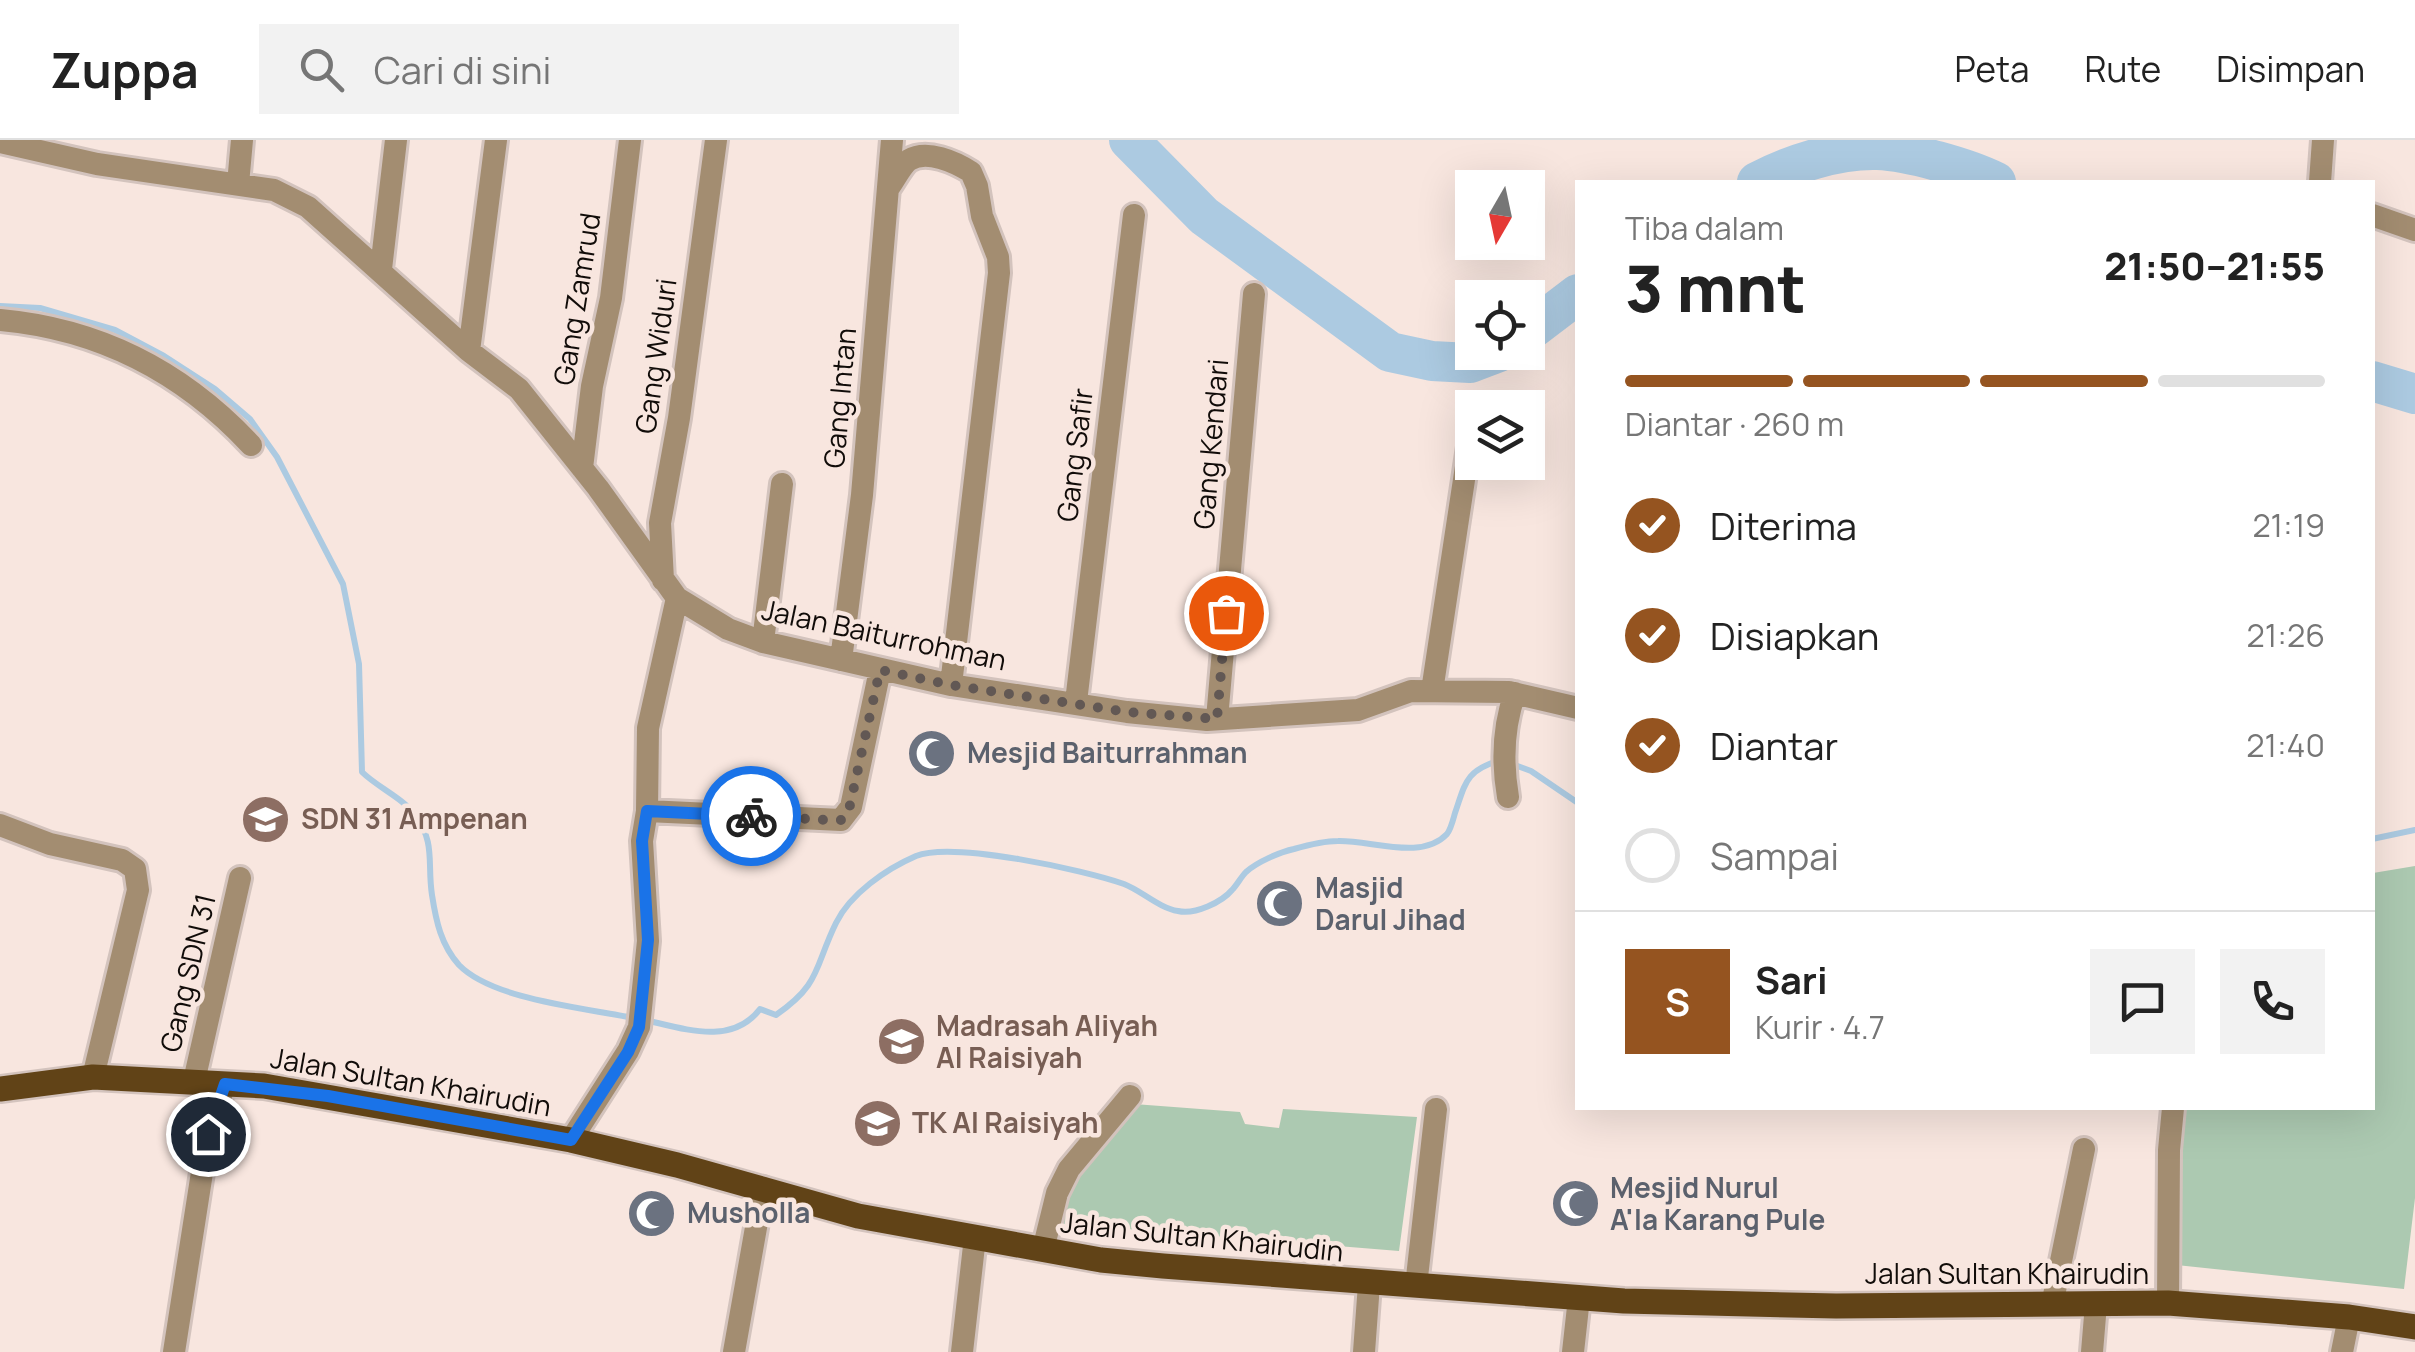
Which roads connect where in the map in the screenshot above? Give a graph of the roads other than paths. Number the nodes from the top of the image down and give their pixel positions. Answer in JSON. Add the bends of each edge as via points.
{"nodes":[{"id":1,"x":101,"y":140,"type":"edge"},
{"id":2,"x":242,"y":140,"type":"edge"},
{"id":3,"x":396,"y":140,"type":"edge"},
{"id":4,"x":496,"y":140,"type":"edge"},
{"id":5,"x":630,"y":140,"type":"edge"},
{"id":6,"x":716,"y":140,"type":"edge"},
{"id":7,"x":892,"y":140,"type":"edge"},
{"id":8,"x":2323,"y":140,"type":"edge"},
{"id":9,"x":0,"y":142,"type":"edge"},
{"id":10,"x":29,"y":145,"type":"edge"},
{"id":11,"x":97,"y":164,"type":"junction"},
{"id":12,"x":2320,"y":180,"type":"edge"},
{"id":13,"x":238,"y":184,"type":"junction"},
{"id":14,"x":890,"y":186,"type":"junction"},
{"id":15,"x":1134,"y":215,"type":"dead end"},
{"id":16,"x":2375,"y":216,"type":"edge"},
{"id":17,"x":2415,"y":230,"type":"edge"},
{"id":18,"x":381,"y":269,"type":"junction"},
{"id":19,"x":1254,"y":294,"type":"dead end"},
{"id":20,"x":0,"y":320,"type":"edge"},
{"id":21,"x":469,"y":351,"type":"junction"},
{"id":22,"x":251,"y":446,"type":"dead end"},
{"id":23,"x":582,"y":468,"type":"junction"},
{"id":24,"x":1464,"y":480,"type":"edge"},
{"id":25,"x":782,"y":484,"type":"dead end"},
{"id":26,"x":670,"y":589,"type":"junction"},
{"id":27,"x":763,"y":642,"type":"junction"},
{"id":28,"x":840,"y":660,"type":"junction"},
{"id":29,"x":880,"y":670,"type":"junction"},
{"id":30,"x":951,"y":685,"type":"junction"},
{"id":31,"x":1432,"y":691,"type":"junction"},
{"id":32,"x":1515,"y":694,"type":"junction"},
{"id":33,"x":1076,"y":702,"type":"junction"},
{"id":34,"x":1575,"y":707,"type":"edge"},
{"id":35,"x":1217,"y":719,"type":"junction"},
{"id":36,"x":1508,"y":797,"type":"dead end"},
{"id":37,"x":647,"y":811,"type":"junction"},
{"id":38,"x":0,"y":825,"type":"edge"},
{"id":39,"x":240,"y":878,"type":"dead end"},
{"id":40,"x":94,"y":1077,"type":"junction"},
{"id":41,"x":194,"y":1081,"type":"junction"},
{"id":42,"x":225,"y":1084,"type":"junction"},
{"id":43,"x":0,"y":1089,"type":"edge"},
{"id":44,"x":1130,"y":1096,"type":"dead end"},
{"id":45,"x":1436,"y":1110,"type":"dead end"},
{"id":46,"x":2173,"y":1110,"type":"edge"},
{"id":47,"x":571,"y":1140,"type":"junction"},
{"id":48,"x":2084,"y":1149,"type":"dead end"},
{"id":49,"x":763,"y":1188,"type":"junction"},
{"id":50,"x":975,"y":1237,"type":"junction"},
{"id":51,"x":1042,"y":1250,"type":"junction"},
{"id":52,"x":1369,"y":1284,"type":"junction"},
{"id":53,"x":1416,"y":1286,"type":"junction"},
{"id":54,"x":1579,"y":1298,"type":"junction"},
{"id":55,"x":2168,"y":1303,"type":"junction"},
{"id":56,"x":2052,"y":1304,"type":"junction"},
{"id":57,"x":2096,"y":1304,"type":"junction"},
{"id":58,"x":2349,"y":1318,"type":"junction"},
{"id":59,"x":2415,"y":1327,"type":"edge"},
{"id":60,"x":174,"y":1352,"type":"edge"},
{"id":61,"x":734,"y":1352,"type":"edge"},
{"id":62,"x":962,"y":1352,"type":"edge"},
{"id":63,"x":1364,"y":1352,"type":"edge"},
{"id":64,"x":1573,"y":1352,"type":"edge"},
{"id":65,"x":2092,"y":1352,"type":"edge"},
{"id":66,"x":2342,"y":1352,"type":"edge"}],
"edges":[{"from":1,"to":11,"type":"street"},
{"from":2,"to":13,"type":"street"},
{"from":3,"to":18,"type":"street"},
{"from":4,"to":21,"type":"street"},
{"from":5,"to":23,"type":"street","name":"Gang Zamrud","via":[[612,298]]},
{"from":6,"to":26,"type":"street","name":"Gang Widuri","via":[[660,524]]},
{"from":7,"to":14,"type":"street","name":"Gang Intan"},
{"from":8,"to":12,"type":"street"},
{"from":9,"to":10,"type":"street","name":"Jalan Baiturrohman"},
{"from":10,"to":11,"type":"street","name":"Jalan Baiturrohman"},
{"from":11,"to":13,"type":"street","name":"Jalan Baiturrohman"},
{"from":13,"to":18,"type":"street","name":"Jalan Baiturrohman","via":[[274,190],[308,207]]},
{"from":14,"to":28,"type":"street","name":"Gang Intan"},
{"from":14,"to":30,"type":"street","via":[[908,161],[922,157],[971,172],[998,257]]},
{"from":15,"to":33,"type":"street","name":"Gang Safir"},
{"from":16,"to":17,"type":"street"},
{"from":18,"to":21,"type":"street","name":"Jalan Baiturrohman"},
{"from":19,"to":35,"type":"street","name":"Gang Kendari"},
{"from":20,"to":22,"type":"street","via":[[67,330],[144,360],[201,398]]},
{"from":21,"to":23,"type":"street","name":"Jalan Baiturrohman","via":[[520,389]]},
{"from":23,"to":26,"type":"street","name":"Jalan Baiturrohman"},
{"from":24,"to":31,"type":"street"},
{"from":25,"to":27,"type":"street"},
{"from":26,"to":27,"type":"street","name":"Jalan Baiturrohman","via":[[728,629]]},
{"from":26,"to":37,"type":"street","name":"Gang Widuri","via":[[648,728]]},
{"from":27,"to":28,"type":"street","name":"Jalan Baiturrohman"},
{"from":28,"to":29,"type":"street","name":"Jalan Baiturrohman"},
{"from":29,"to":30,"type":"street","name":"Jalan Baiturrohman"},
{"from":29,"to":37,"type":"street","via":[[850,807],[841,820]]},
{"from":30,"to":33,"type":"street","name":"Jalan Baiturrohman"},
{"from":31,"to":32,"type":"street","name":"Jalan Baiturrohman"},
{"from":31,"to":35,"type":"street","name":"Jalan Baiturrohman","via":[[1410,690],[1358,710]]},
{"from":32,"to":34,"type":"street","name":"Jalan Baiturrohman"},
{"from":32,"to":36,"type":"street","via":[[1505,730]]},
{"from":33,"to":35,"type":"street","name":"Jalan Baiturrohman"},
{"from":37,"to":47,"type":"street","name":"Gang Widuri","via":[[642,841],[648,940],[640,1019],[628,1052]]},
{"from":38,"to":40,"type":"street","via":[[136,869],[138,890]]},
{"from":39,"to":41,"type":"street","name":"Gang SDN 31"},
{"from":40,"to":41,"type":"main road","name":"Jalan Sultan Khairudin"},
{"from":40,"to":43,"type":"main road","name":"Jalan Sultan Khairudin"},
{"from":41,"to":42,"type":"main road","name":"Jalan Sultan Khairudin"},
{"from":42,"to":47,"type":"main road","name":"Jalan Sultan Khairudin"},
{"from":42,"to":60,"type":"street","via":[[208,1134]]},
{"from":44,"to":51,"type":"street","via":[[1069,1169]]},
{"from":45,"to":53,"type":"street"},
{"from":46,"to":55,"type":"street"},
{"from":47,"to":49,"type":"main road","name":"Jalan Sultan Khairudin"},
{"from":48,"to":56,"type":"street"},
{"from":49,"to":50,"type":"main road","name":"Jalan Sultan Khairudin","via":[[858,1216]]},
{"from":49,"to":61,"type":"street"},
{"from":50,"to":51,"type":"main road","name":"Jalan Sultan Khairudin"},
{"from":50,"to":62,"type":"street"},
{"from":51,"to":52,"type":"main road","name":"Jalan Sultan Khairudin"},
{"from":52,"to":53,"type":"main road","name":"Jalan Sultan Khairudin"},
{"from":52,"to":63,"type":"street"},
{"from":53,"to":54,"type":"main road","name":"Jalan Sultan Khairudin"},
{"from":54,"to":56,"type":"main road","name":"Jalan Sultan Khairudin"},
{"from":54,"to":64,"type":"street"},
{"from":55,"to":57,"type":"main road","name":"Jalan Sultan Khairudin"},
{"from":55,"to":58,"type":"main road","name":"Jalan Sultan Khairudin"},
{"from":56,"to":57,"type":"main road","name":"Jalan Sultan Khairudin"},
{"from":57,"to":65,"type":"street"},
{"from":58,"to":59,"type":"main road","name":"Jalan Sultan Khairudin"},
{"from":58,"to":66,"type":"street"}]}
